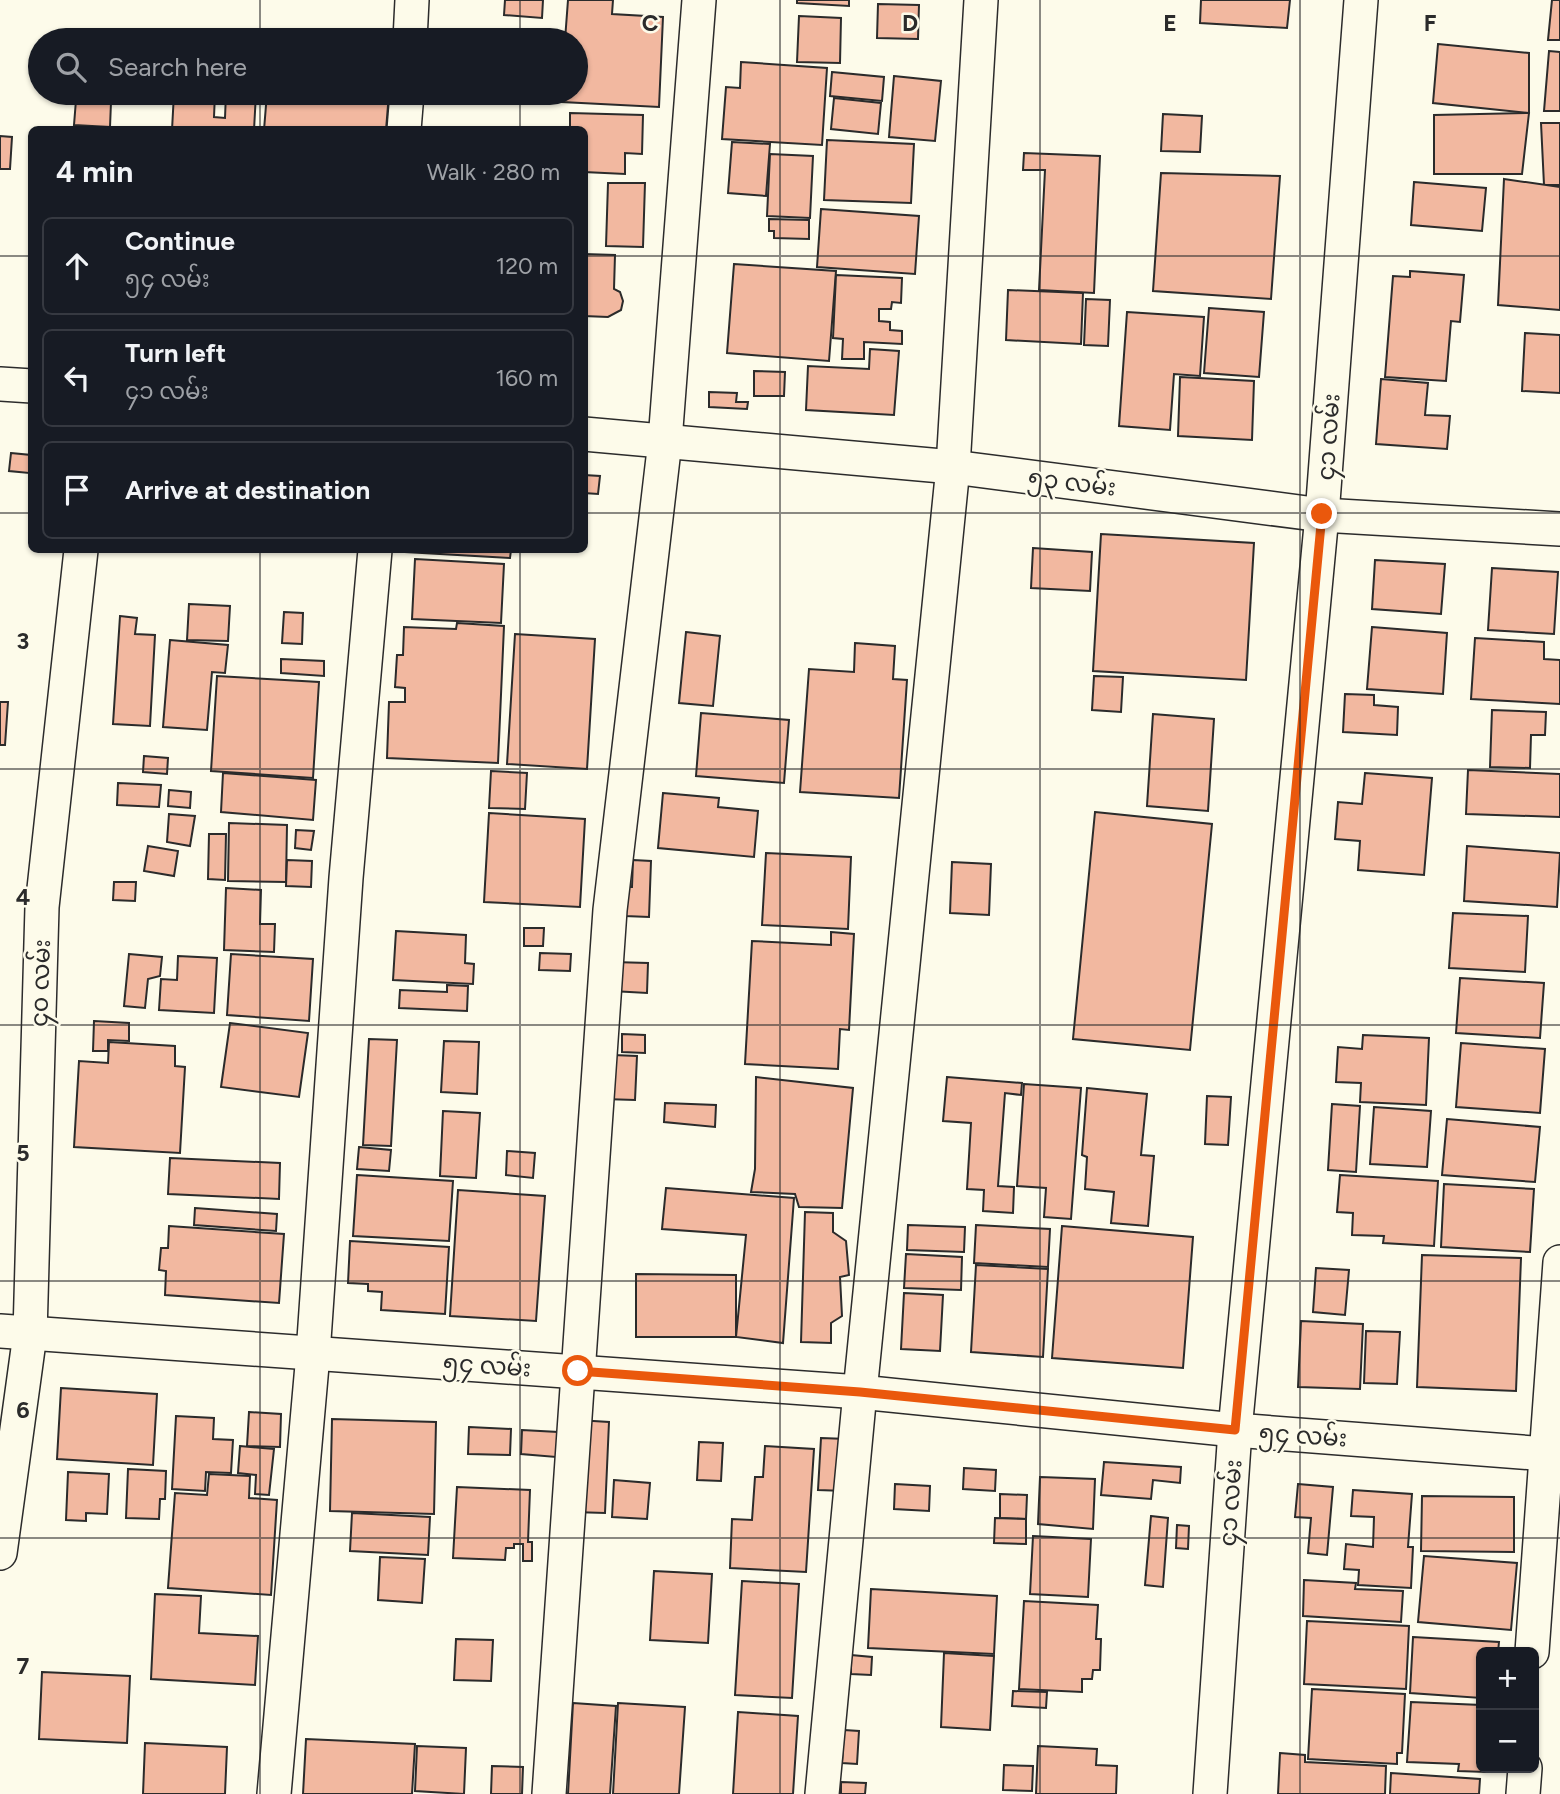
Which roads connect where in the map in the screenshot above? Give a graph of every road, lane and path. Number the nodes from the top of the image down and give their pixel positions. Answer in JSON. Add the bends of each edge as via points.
{"nodes":[{"id":1,"x":412,"y":0,"type":"edge"},
{"id":2,"x":699,"y":0,"type":"edge"},
{"id":3,"x":981,"y":0,"type":"edge"},
{"id":4,"x":1361,"y":0,"type":"edge"},
{"id":5,"x":411,"y":28,"type":"edge"},
{"id":6,"x":406,"y":105,"type":"edge"},
{"id":7,"x":404,"y":126,"type":"edge"},
{"id":8,"x":0,"y":384,"type":"edge"},
{"id":9,"x":28,"y":386,"type":"edge"},
{"id":10,"x":588,"y":434,"type":"edge"},
{"id":11,"x":665,"y":441,"type":"junction"},
{"id":12,"x":953,"y":467,"type":"junction"},
{"id":13,"x":1322,"y":514,"type":"junction"},
{"id":14,"x":1560,"y":530,"type":"edge"},
{"id":15,"x":81,"y":553,"type":"edge"},
{"id":16,"x":375,"y":553,"type":"edge"},
{"id":17,"x":1560,"y":1262,"type":"edge"},
{"id":18,"x":15,"y":1333,"type":"edge"},
{"id":19,"x":313,"y":1354,"type":"junction"},
{"id":20,"x":578,"y":1371,"type":"junction"},
{"id":21,"x":860,"y":1392,"type":"junction"},
{"id":22,"x":1235,"y":1430,"type":"junction"},
{"id":23,"x":1553,"y":1455,"type":"edge"},
{"id":24,"x":0,"y":1553,"type":"edge"},
{"id":25,"x":1533,"y":1647,"type":"edge"},
{"id":26,"x":1524,"y":1773,"type":"edge"},
{"id":27,"x":274,"y":1794,"type":"edge"},
{"id":28,"x":549,"y":1794,"type":"edge"},
{"id":29,"x":822,"y":1794,"type":"edge"},
{"id":30,"x":1210,"y":1794,"type":"edge"},
{"id":31,"x":1523,"y":1794,"type":"edge"}],
"edges":[{"from":1,"to":5,"type":"street"},
{"from":2,"to":11,"type":"street"},
{"from":3,"to":12,"type":"street"},
{"from":4,"to":13,"type":"street","name":"၄၁ လမ်း"},
{"from":6,"to":7,"type":"street"},
{"from":8,"to":9,"type":"street"},
{"from":10,"to":11,"type":"street","name":"၅၃ လမ်း"},
{"from":11,"to":12,"type":"street","name":"၅၃ လမ်း"},
{"from":11,"to":20,"type":"street","via":[[610,910]]},
{"from":12,"to":13,"type":"street","name":"၅၃ လမ်း"},
{"from":12,"to":21,"type":"street"},
{"from":13,"to":14,"type":"street","name":"၅၃ လမ်း"},
{"from":13,"to":22,"type":"street","name":"၄၁ လမ်း"},
{"from":15,"to":18,"type":"street","name":"၄၀ လမ်း","via":[[42,907]]},
{"from":16,"to":19,"type":"street","via":[[346,878]]},
{"from":17,"to":23,"type":"street"},
{"from":18,"to":19,"type":"street","name":"၅၄ လမ်း"},
{"from":18,"to":24,"type":"street","name":"၄၀ လမ်း"},
{"from":19,"to":20,"type":"street","name":"၅၄ လမ်း"},
{"from":19,"to":27,"type":"street"},
{"from":20,"to":21,"type":"street","name":"၅၄ လမ်း"},
{"from":20,"to":28,"type":"street"},
{"from":21,"to":22,"type":"street","name":"၅၄ လမ်း"},
{"from":21,"to":29,"type":"street"},
{"from":22,"to":23,"type":"street","name":"၅၄ လမ်း"},
{"from":22,"to":30,"type":"street","name":"၄၁ လမ်း"},
{"from":23,"to":25,"type":"street"},
{"from":26,"to":31,"type":"street"}]}
